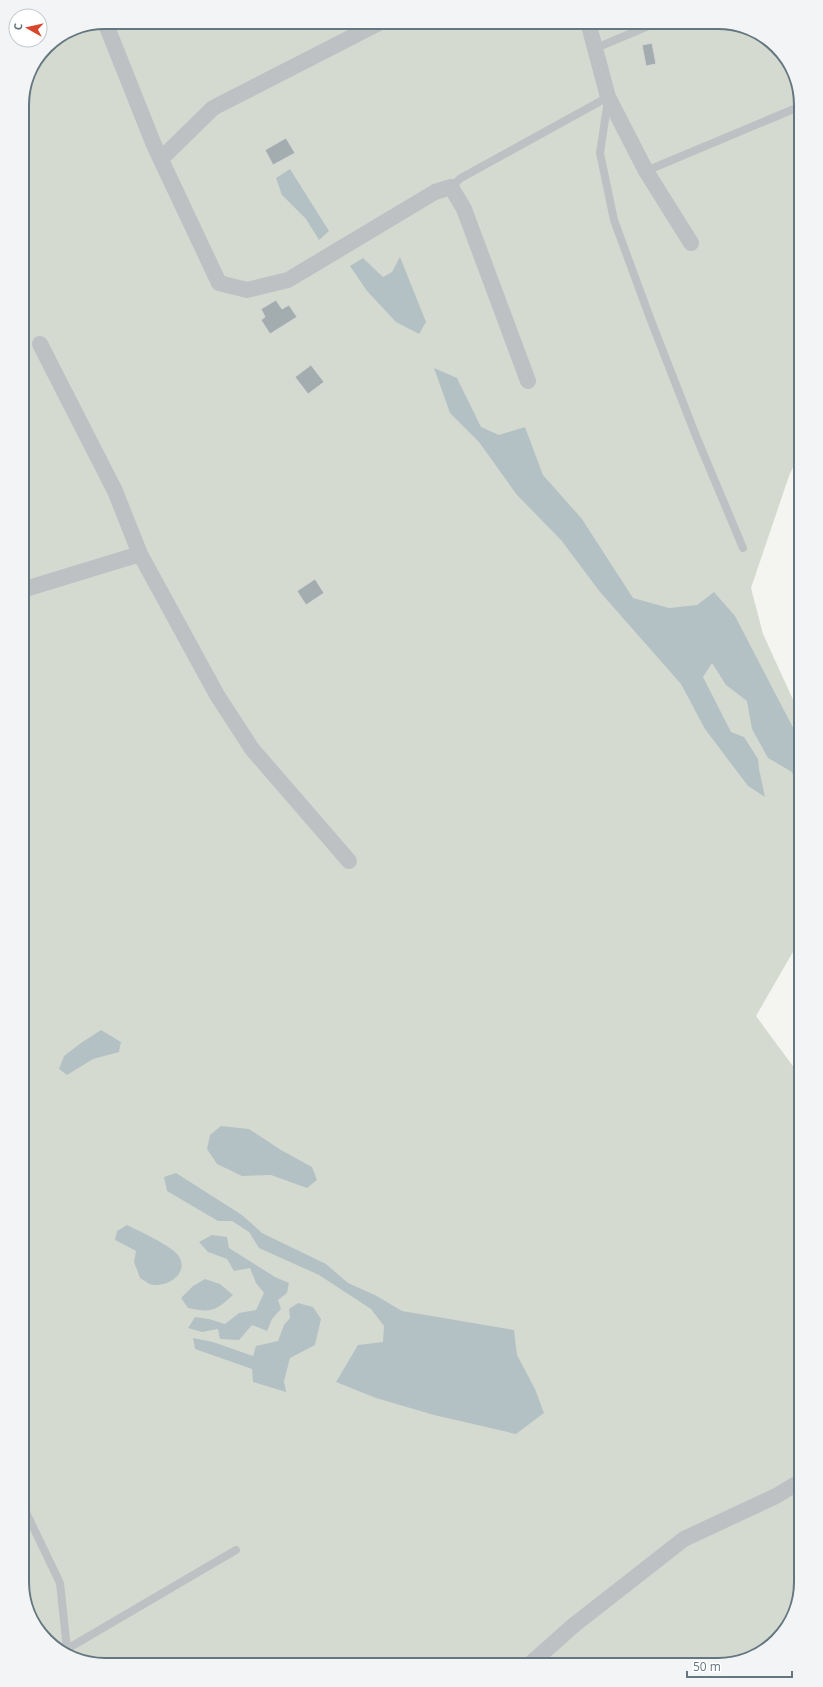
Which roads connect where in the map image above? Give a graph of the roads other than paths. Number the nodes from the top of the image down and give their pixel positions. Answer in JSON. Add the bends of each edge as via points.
{"nodes":[{"id":1,"x":108,"y":29,"type":"edge"},
{"id":2,"x":367,"y":29,"type":"edge"},
{"id":3,"x":590,"y":29,"type":"edge"},
{"id":4,"x":641,"y":29,"type":"edge"},
{"id":5,"x":596,"y":48,"type":"junction"},
{"id":6,"x":608,"y":97,"type":"junction"},
{"id":7,"x":794,"y":109,"type":"edge"},
{"id":8,"x":161,"y":159,"type":"junction"},
{"id":9,"x":646,"y":170,"type":"junction"},
{"id":10,"x":451,"y":187,"type":"junction"},
{"id":11,"x":691,"y":243,"type":"dead end"},
{"id":12,"x":40,"y":344,"type":"dead end"},
{"id":13,"x":528,"y":381,"type":"dead end"},
{"id":14,"x":743,"y":548,"type":"dead end"},
{"id":15,"x":140,"y":554,"type":"junction"},
{"id":16,"x":29,"y":588,"type":"edge"},
{"id":17,"x":349,"y":861,"type":"dead end"},
{"id":18,"x":794,"y":1485,"type":"edge"},
{"id":19,"x":29,"y":1519,"type":"edge"},
{"id":20,"x":236,"y":1550,"type":"dead end"},
{"id":21,"x":68,"y":1648,"type":"edge"},
{"id":22,"x":71,"y":1649,"type":"edge"},
{"id":23,"x":537,"y":1658,"type":"edge"}],
"edges":[{"from":1,"to":8,"type":"street"},
{"from":2,"to":8,"type":"street","via":[[213,108]]},
{"from":3,"to":5,"type":"street"},
{"from":4,"to":5,"type":"lane"},
{"from":5,"to":6,"type":"street"},
{"from":6,"to":9,"type":"street"},
{"from":6,"to":10,"type":"lane","via":[[468,174]]},
{"from":6,"to":14,"type":"lane","via":[[600,153],[614,220],[696,436]]},
{"from":7,"to":9,"type":"lane"},
{"from":8,"to":10,"type":"street","via":[[218,284],[246,290],[288,280],[435,192]]},
{"from":9,"to":11,"type":"street"},
{"from":10,"to":13,"type":"street","via":[[464,209]]},
{"from":12,"to":15,"type":"street","via":[[115,491]]},
{"from":15,"to":16,"type":"street"},
{"from":15,"to":17,"type":"street","via":[[217,695],[252,749]]},
{"from":18,"to":23,"type":"street","via":[[684,1539],[574,1625]]},
{"from":19,"to":21,"type":"lane","via":[[60,1583]]},
{"from":20,"to":22,"type":"lane"}]}
